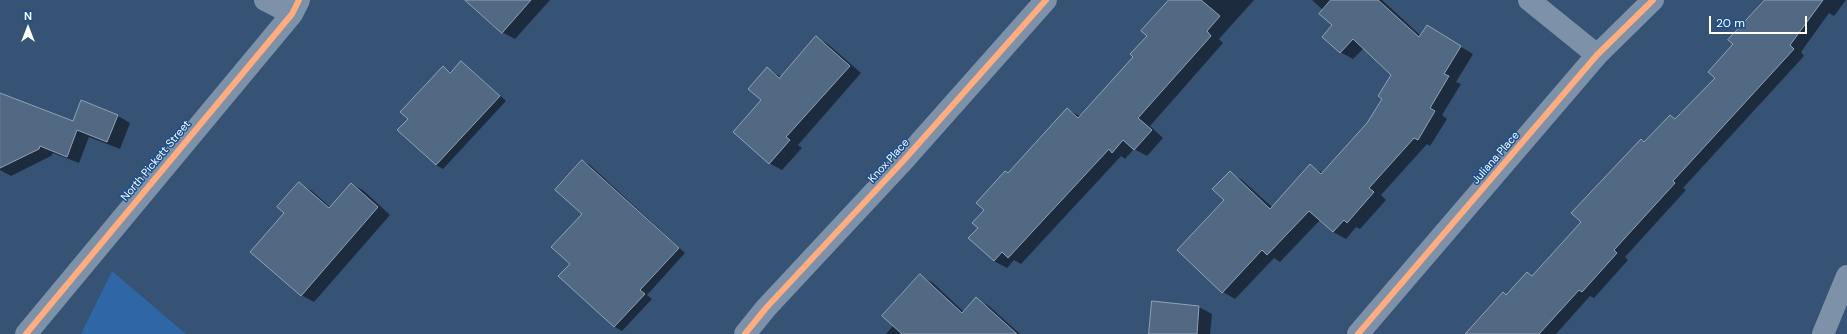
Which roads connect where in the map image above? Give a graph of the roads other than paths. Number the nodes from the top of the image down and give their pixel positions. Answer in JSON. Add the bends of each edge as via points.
{"nodes":[{"id":1,"x":265,"y":0,"type":"edge"},
{"id":2,"x":1046,"y":0,"type":"edge"},
{"id":3,"x":1529,"y":0,"type":"edge"},
{"id":4,"x":1653,"y":0,"type":"edge"},
{"id":5,"x":295,"y":7,"type":"edge"},
{"id":6,"x":1597,"y":55,"type":"junction"},
{"id":7,"x":1847,"y":276,"type":"edge"},
{"id":8,"x":26,"y":334,"type":"edge"},
{"id":9,"x":745,"y":334,"type":"edge"},
{"id":10,"x":1358,"y":334,"type":"edge"},
{"id":11,"x":1823,"y":334,"type":"edge"}],
"edges":[{"from":1,"to":5,"type":"street"},
{"from":2,"to":9,"type":"street","name":"Knox Place"},
{"from":3,"to":6,"type":"street"},
{"from":4,"to":6,"type":"street","name":"Juliana Place"},
{"from":5,"to":8,"type":"street","name":"North Pickett Street"},
{"from":6,"to":10,"type":"street","name":"Juliana Place"},
{"from":7,"to":11,"type":"street"}]}
